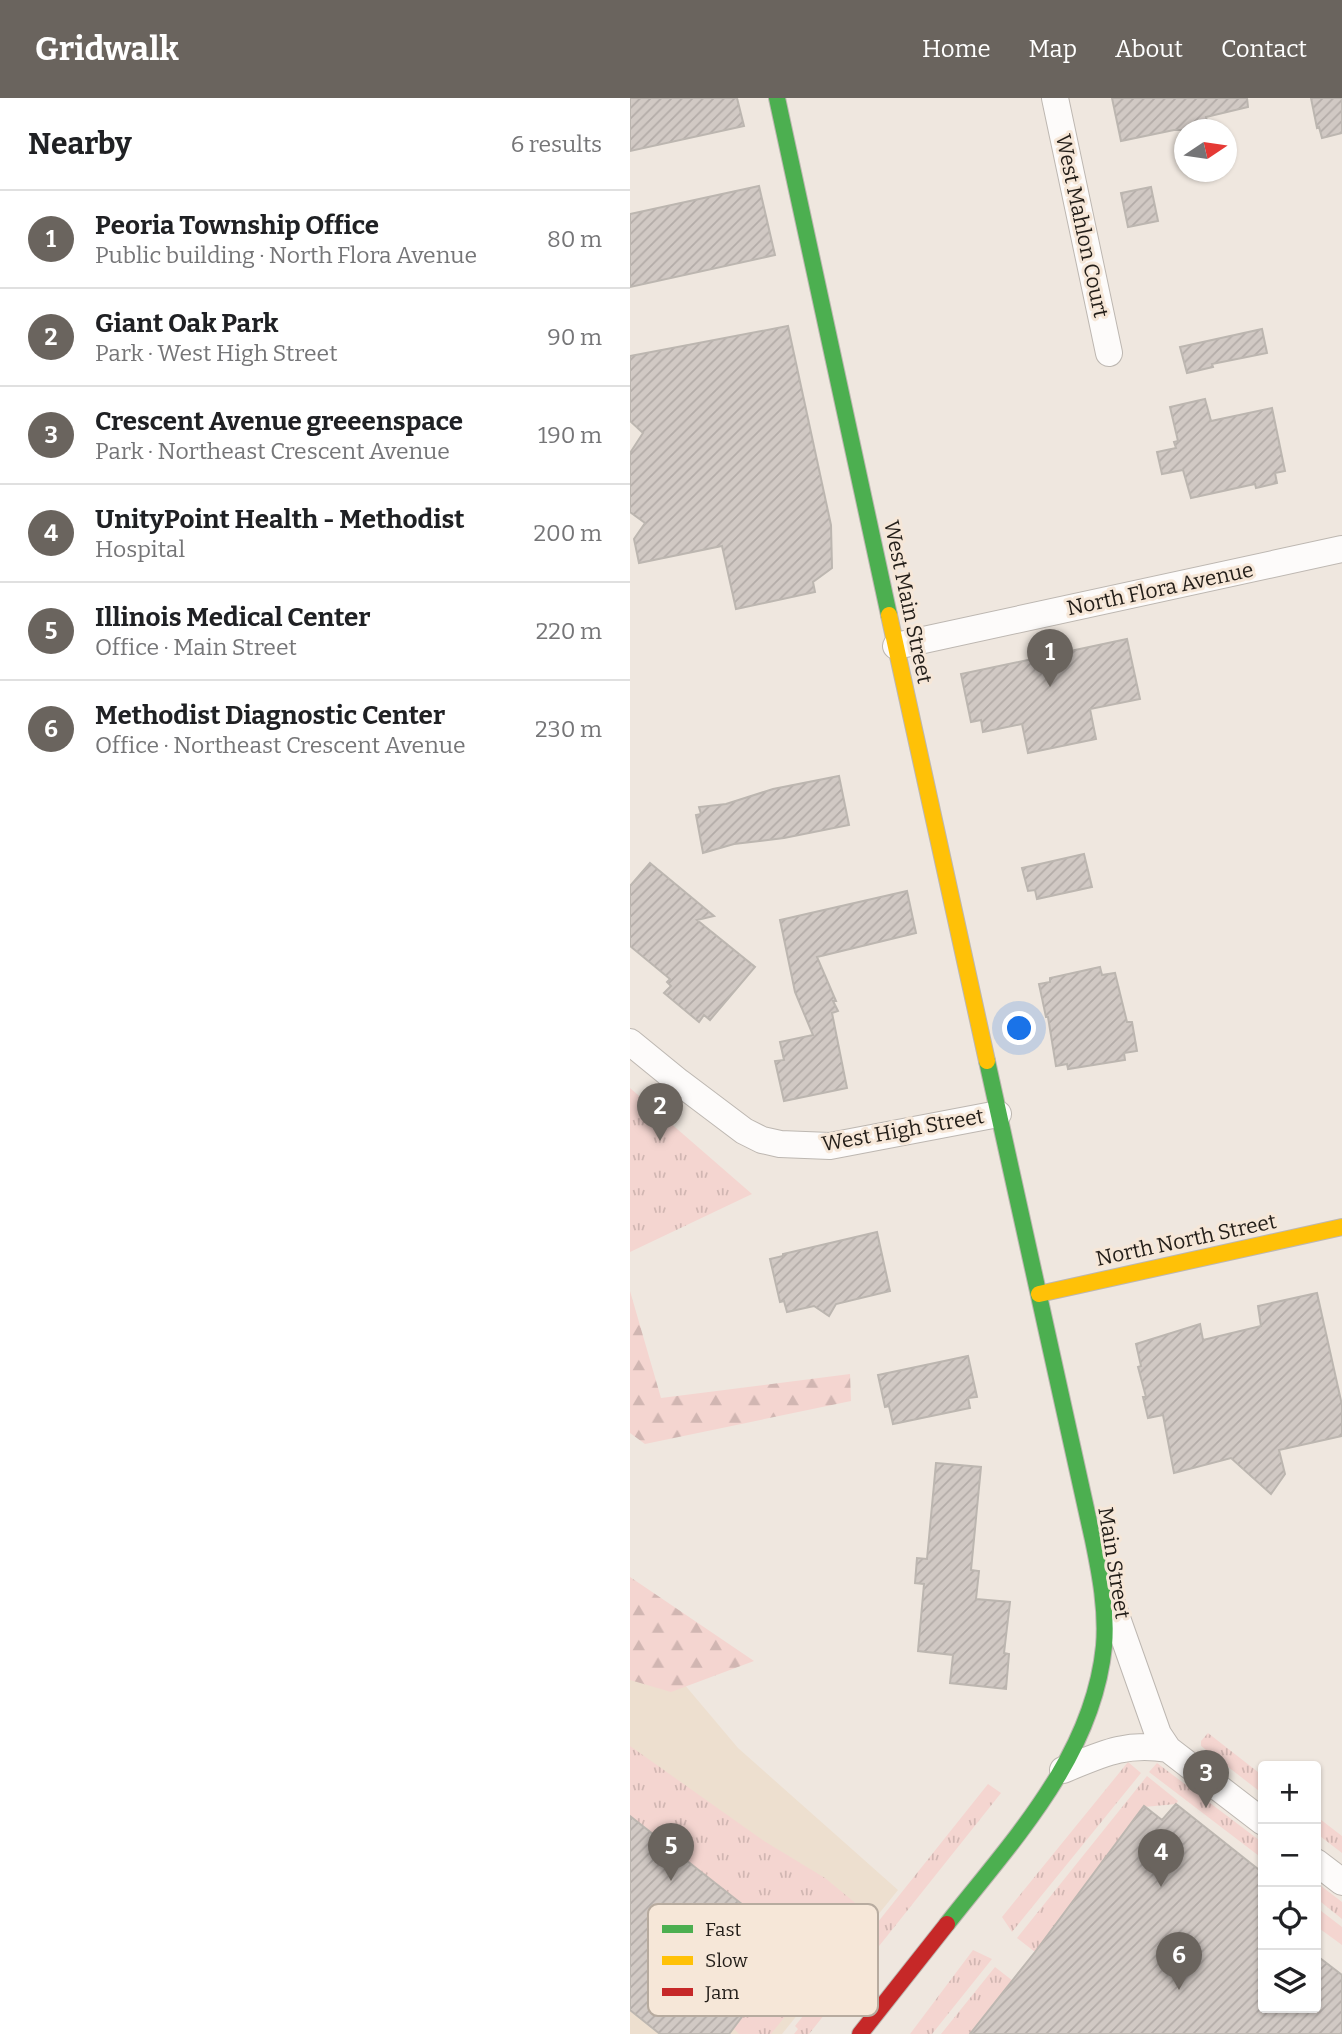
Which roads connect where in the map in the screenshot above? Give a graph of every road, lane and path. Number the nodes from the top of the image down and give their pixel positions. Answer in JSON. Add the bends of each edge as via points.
{"nodes":[{"id":1,"x":777,"y":98,"type":"edge"},
{"id":2,"x":1055,"y":98,"type":"edge"},
{"id":3,"x":1109,"y":354,"type":"dead end"},
{"id":4,"x":1342,"y":549,"type":"edge"},
{"id":5,"x":896,"y":646,"type":"junction"},
{"id":6,"x":630,"y":1042,"type":"edge"},
{"id":7,"x":998,"y":1114,"type":"junction"},
{"id":8,"x":1338,"y":1233,"type":"edge"},
{"id":9,"x":1039,"y":1294,"type":"junction"},
{"id":10,"x":1095,"y":1556,"type":"junction"},
{"id":11,"x":1168,"y":1749,"type":"junction"},
{"id":12,"x":1063,"y":1770,"type":"junction"},
{"id":13,"x":1258,"y":1818,"type":"edge"},
{"id":14,"x":1321,"y":1866,"type":"edge"},
{"id":15,"x":1342,"y":1882,"type":"edge"},
{"id":16,"x":878,"y":2011,"type":"edge"},
{"id":17,"x":874,"y":2016,"type":"edge"},
{"id":18,"x":860,"y":2034,"type":"edge"}],
"edges":[{"from":1,"to":5,"type":"main road","name":"West Main Street"},
{"from":2,"to":3,"type":"street","name":"West Mahlon Court"},
{"from":4,"to":5,"type":"street","name":"North Flora Avenue"},
{"from":5,"to":7,"type":"main road","name":"West Main Street"},
{"from":6,"to":7,"type":"street","name":"West High Street","via":[[744,1131],[780,1144],[830,1146]]},
{"from":7,"to":9,"type":"main road","name":"Main Street"},
{"from":8,"to":9,"type":"main road","name":"North North Street"},
{"from":9,"to":10,"type":"main road","name":"Main Street"},
{"from":10,"to":11,"type":"street","via":[[1158,1734]]},
{"from":10,"to":12,"type":"main road","name":"Main Street","via":[[1104,1616],[1102,1667],[1088,1717]]},
{"from":11,"to":12,"type":"street","via":[[1114,1749]]},
{"from":11,"to":13,"type":"street"},
{"from":12,"to":16,"type":"main road","name":"Main Street"},
{"from":14,"to":15,"type":"street"},
{"from":17,"to":18,"type":"main road","name":"Main Street"}]}
